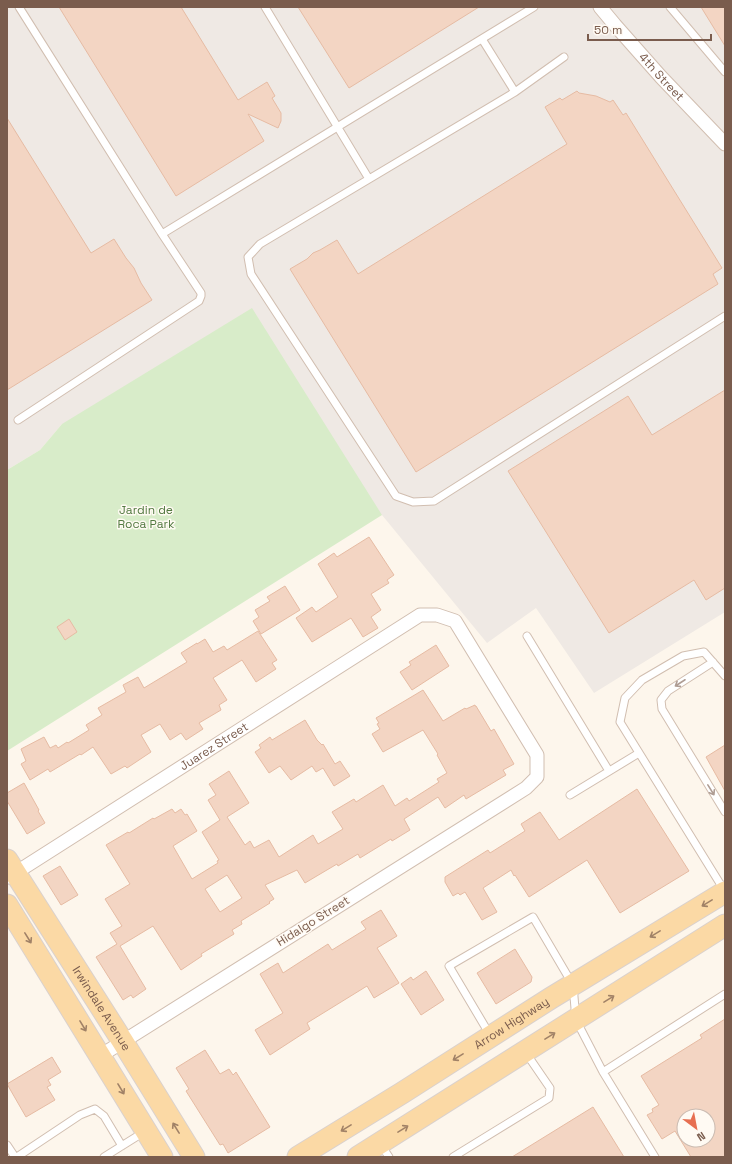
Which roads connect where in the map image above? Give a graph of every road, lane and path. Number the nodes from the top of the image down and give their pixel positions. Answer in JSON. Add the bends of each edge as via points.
{"nodes":[{"id":1,"x":19,"y":7,"type":"edge"},
{"id":2,"x":265,"y":7,"type":"edge"},
{"id":3,"x":534,"y":7,"type":"edge"},
{"id":4,"x":600,"y":7,"type":"edge"},
{"id":5,"x":670,"y":7,"type":"edge"},
{"id":6,"x":482,"y":39,"type":"junction"},
{"id":7,"x":564,"y":57,"type":"dead end"},
{"id":8,"x":725,"y":72,"type":"edge"},
{"id":9,"x":515,"y":92,"type":"junction"},
{"id":10,"x":338,"y":127,"type":"junction"},
{"id":11,"x":725,"y":144,"type":"edge"},
{"id":12,"x":369,"y":179,"type":"junction"},
{"id":13,"x":162,"y":234,"type":"junction"},
{"id":14,"x":725,"y":316,"type":"edge"},
{"id":15,"x":18,"y":420,"type":"dead end"},
{"id":16,"x":527,"y":636,"type":"dead end"},
{"id":17,"x":713,"y":662,"type":"junction"},
{"id":18,"x":725,"y":676,"type":"edge"},
{"id":19,"x":639,"y":753,"type":"junction"},
{"id":20,"x":609,"y":771,"type":"junction"},
{"id":21,"x":526,"y":788,"type":"joint"},
{"id":22,"x":570,"y":795,"type":"dead end"},
{"id":23,"x":725,"y":812,"type":"edge"},
{"id":24,"x":10,"y":870,"type":"edge"},
{"id":25,"x":725,"y":892,"type":"edge"},
{"id":26,"x":7,"y":904,"type":"edge"},
{"id":27,"x":725,"y":925,"type":"edge"},
{"id":28,"x":573,"y":984,"type":"junction"},
{"id":29,"x":725,"y":994,"type":"edge"},
{"id":30,"x":576,"y":1020,"type":"junction"},
{"id":31,"x":491,"y":1037,"type":"junction"},
{"id":32,"x":123,"y":1042,"type":"junction"},
{"id":33,"x":524,"y":1052,"type":"junction"},
{"id":34,"x":100,"y":1056,"type":"junction"},
{"id":35,"x":604,"y":1072,"type":"junction"},
{"id":36,"x":146,"y":1131,"type":"junction"},
{"id":37,"x":7,"y":1145,"type":"edge"},
{"id":38,"x":122,"y":1146,"type":"junction"},
{"id":39,"x":384,"y":1150,"type":"edge"},
{"id":40,"x":16,"y":1157,"type":"edge"},
{"id":41,"x":104,"y":1157,"type":"edge"},
{"id":42,"x":162,"y":1157,"type":"edge"},
{"id":43,"x":194,"y":1157,"type":"edge"},
{"id":44,"x":298,"y":1157,"type":"edge"},
{"id":45,"x":358,"y":1157,"type":"edge"},
{"id":46,"x":453,"y":1157,"type":"edge"},
{"id":47,"x":655,"y":1157,"type":"edge"}],
"edges":[{"from":1,"to":13,"type":"lane"},
{"from":2,"to":10,"type":"lane"},
{"from":3,"to":6,"type":"lane"},
{"from":4,"to":11,"type":"street","name":"4th Street","via":[[661,77]]},
{"from":5,"to":8,"type":"lane"},
{"from":6,"to":9,"type":"lane"},
{"from":6,"to":10,"type":"lane"},
{"from":7,"to":9,"type":"lane"},
{"from":9,"to":12,"type":"lane"},
{"from":10,"to":12,"type":"lane"},
{"from":10,"to":13,"type":"lane"},
{"from":12,"to":14,"type":"lane","via":[[260,244],[248,257],[251,274],[396,496],[413,502],[434,501]]},
{"from":13,"to":15,"type":"lane","via":[[201,293],[199,301]]},
{"from":16,"to":20,"type":"lane"},
{"from":17,"to":18,"type":"lane"},
{"from":17,"to":19,"type":"lane","via":[[704,652],[683,656],[642,680],[625,698],[620,722]]},
{"from":17,"to":23,"type":"lane","one_way":true,"via":[[668,691],[661,700],[662,709]]},
{"from":19,"to":20,"type":"lane"},
{"from":19,"to":25,"type":"lane"},
{"from":20,"to":22,"type":"lane"},
{"from":21,"to":24,"type":"street","name":"Juarez Street","via":[[537,777],[538,755],[455,621],[437,615],[420,615]]},
{"from":21,"to":32,"type":"street","name":"Hidalgo Street"},
{"from":24,"to":32,"type":"main road","name":"Irwindale Avenue"},
{"from":25,"to":28,"type":"main road","name":"Arrow Highway","one_way":true},
{"from":26,"to":34,"type":"main road","name":"Irwindale Avenue","one_way":true},
{"from":30,"to":27,"type":"main road","one_way":true},
{"from":28,"to":30,"type":"lane"},
{"from":28,"to":31,"type":"main road","name":"Arrow Highway"},
{"from":28,"to":31,"type":"lane","via":[[533,917],[449,966]]},
{"from":29,"to":35,"type":"lane"},
{"from":33,"to":30,"type":"main road","one_way":true},
{"from":30,"to":35,"type":"lane"},
{"from":31,"to":44,"type":"main road","name":"Arrow Highway","one_way":true},
{"from":32,"to":34,"type":"street","name":"Hidalgo Street"},
{"from":43,"to":32,"type":"main road","name":"Irwindale Avenue","one_way":true},
{"from":39,"to":33,"type":"main road","one_way":true},
{"from":33,"to":46,"type":"lane","via":[[550,1088],[549,1098]]},
{"from":34,"to":36,"type":"main road","name":"Irwindale Avenue","one_way":true},
{"from":35,"to":47,"type":"lane"},
{"from":36,"to":38,"type":"lane"},
{"from":36,"to":42,"type":"main road","name":"Irwindale Avenue"},
{"from":37,"to":40,"type":"lane"},
{"from":38,"to":40,"type":"lane","via":[[104,1116],[95,1109],[80,1115]]},
{"from":38,"to":41,"type":"lane"},
{"from":39,"to":45,"type":"main road"}]}
